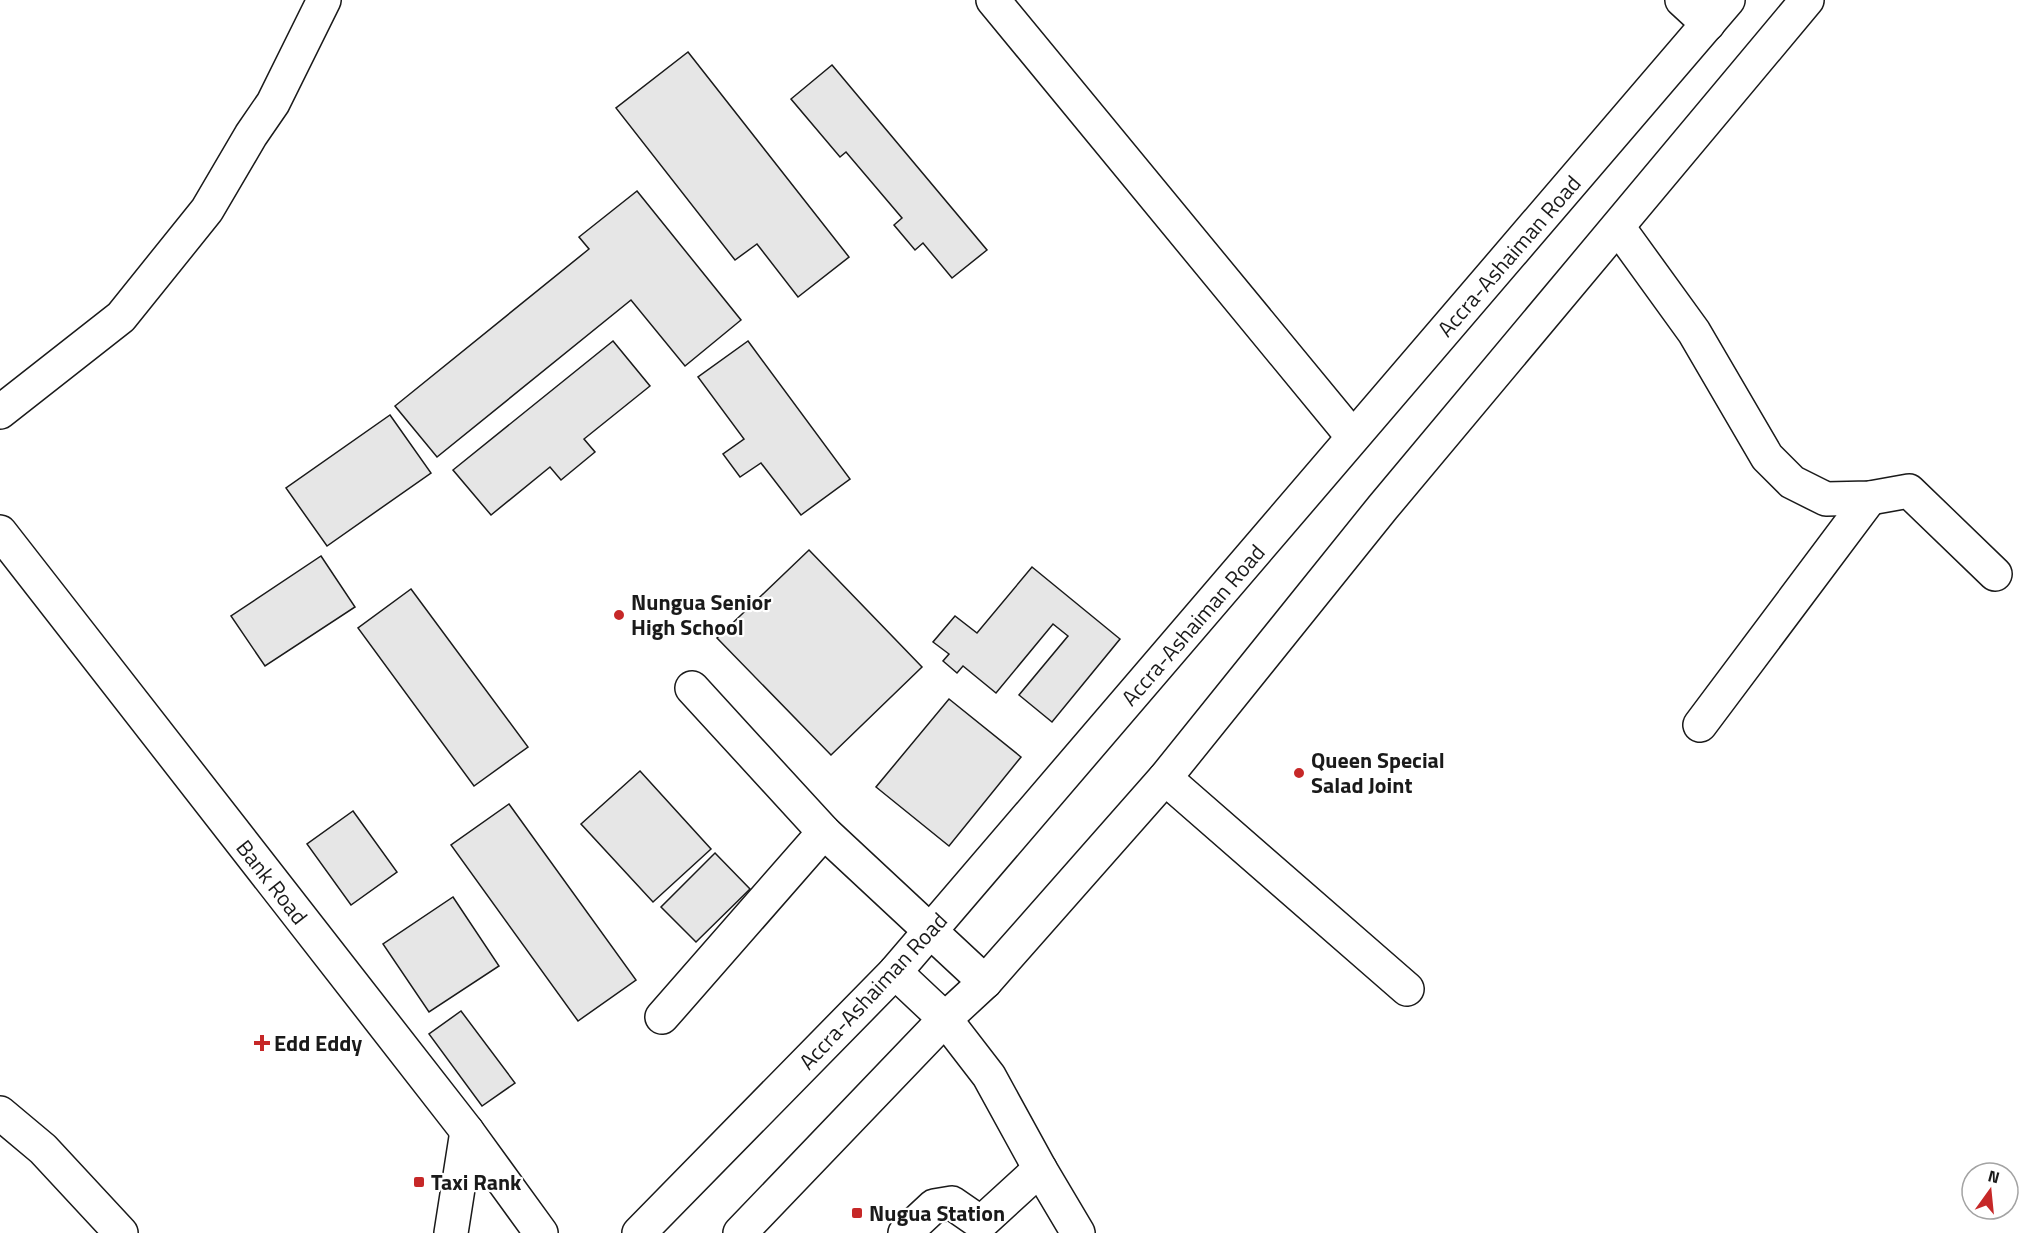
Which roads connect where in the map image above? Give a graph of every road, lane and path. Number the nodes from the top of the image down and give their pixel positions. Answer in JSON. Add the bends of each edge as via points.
{"nodes":[{"id":1,"x":324,"y":0,"type":"edge"},
{"id":2,"x":993,"y":0,"type":"edge"},
{"id":3,"x":1682,"y":0,"type":"edge"},
{"id":4,"x":1807,"y":0,"type":"edge"},
{"id":5,"x":1718,"y":12,"type":"edge"},
{"id":6,"x":1618,"y":227,"type":"junction"},
{"id":7,"x":0,"y":412,"type":"edge"},
{"id":8,"x":1353,"y":437,"type":"junction"},
{"id":9,"x":1870,"y":498,"type":"junction"},
{"id":10,"x":0,"y":532,"type":"edge"},
{"id":11,"x":1995,"y":574,"type":"dead end"},
{"id":12,"x":692,"y":688,"type":"dead end"},
{"id":13,"x":1700,"y":725,"type":"dead end"},
{"id":14,"x":1165,"y":778,"type":"junction"},
{"id":15,"x":824,"y":832,"type":"junction"},
{"id":16,"x":932,"y":930,"type":"junction"},
{"id":17,"x":895,"y":972,"type":"junction"},
{"id":18,"x":985,"y":981,"type":"junction"},
{"id":19,"x":1407,"y":989,"type":"dead end"},
{"id":20,"x":662,"y":1017,"type":"dead end"},
{"id":21,"x":945,"y":1019,"type":"junction"},
{"id":22,"x":0,"y":1113,"type":"edge"},
{"id":23,"x":467,"y":1131,"type":"junction"},
{"id":24,"x":1040,"y":1170,"type":"junction"},
{"id":25,"x":985,"y":1228,"type":"edge"},
{"id":26,"x":121,"y":1233,"type":"edge"},
{"id":27,"x":451,"y":1233,"type":"edge"},
{"id":28,"x":541,"y":1233,"type":"edge"},
{"id":29,"x":639,"y":1233,"type":"edge"},
{"id":30,"x":740,"y":1233,"type":"edge"},
{"id":31,"x":905,"y":1233,"type":"edge"},
{"id":32,"x":1078,"y":1233,"type":"edge"}],
"edges":[{"from":1,"to":7,"type":"street","via":[[273,103],[207,210],[121,316]]},
{"from":2,"to":8,"type":"street"},
{"from":3,"to":5,"type":"street"},
{"from":4,"to":6,"type":"street"},
{"from":5,"to":8,"type":"street","name":"Accra-Ashaiman Road"},
{"from":6,"to":9,"type":"street","via":[[1694,332],[1767,457],[1792,482],[1826,499]]},
{"from":6,"to":14,"type":"street","via":[[1383,507]]},
{"from":8,"to":16,"type":"street","name":"Accra-Ashaiman Road"},
{"from":9,"to":11,"type":"street","via":[[1909,491]]},
{"from":9,"to":13,"type":"street"},
{"from":10,"to":23,"type":"street","name":"Bank Road"},
{"from":12,"to":15,"type":"street"},
{"from":14,"to":18,"type":"street"},
{"from":14,"to":19,"type":"street"},
{"from":15,"to":16,"type":"street"},
{"from":15,"to":20,"type":"street"},
{"from":16,"to":17,"type":"street","name":"Accra-Ashaiman Road"},
{"from":16,"to":18,"type":"street"},
{"from":17,"to":21,"type":"street"},
{"from":17,"to":29,"type":"street","name":"Accra-Ashaiman Road"},
{"from":18,"to":21,"type":"street"},
{"from":21,"to":24,"type":"street","via":[[989,1076]]},
{"from":21,"to":30,"type":"street"},
{"from":22,"to":26,"type":"street","via":[[43,1149]]},
{"from":23,"to":27,"type":"street"},
{"from":23,"to":28,"type":"street","name":"Bank Road"},
{"from":24,"to":25,"type":"street"},
{"from":24,"to":32,"type":"street"},
{"from":25,"to":31,"type":"street","via":[[952,1203],[934,1206]]}]}
